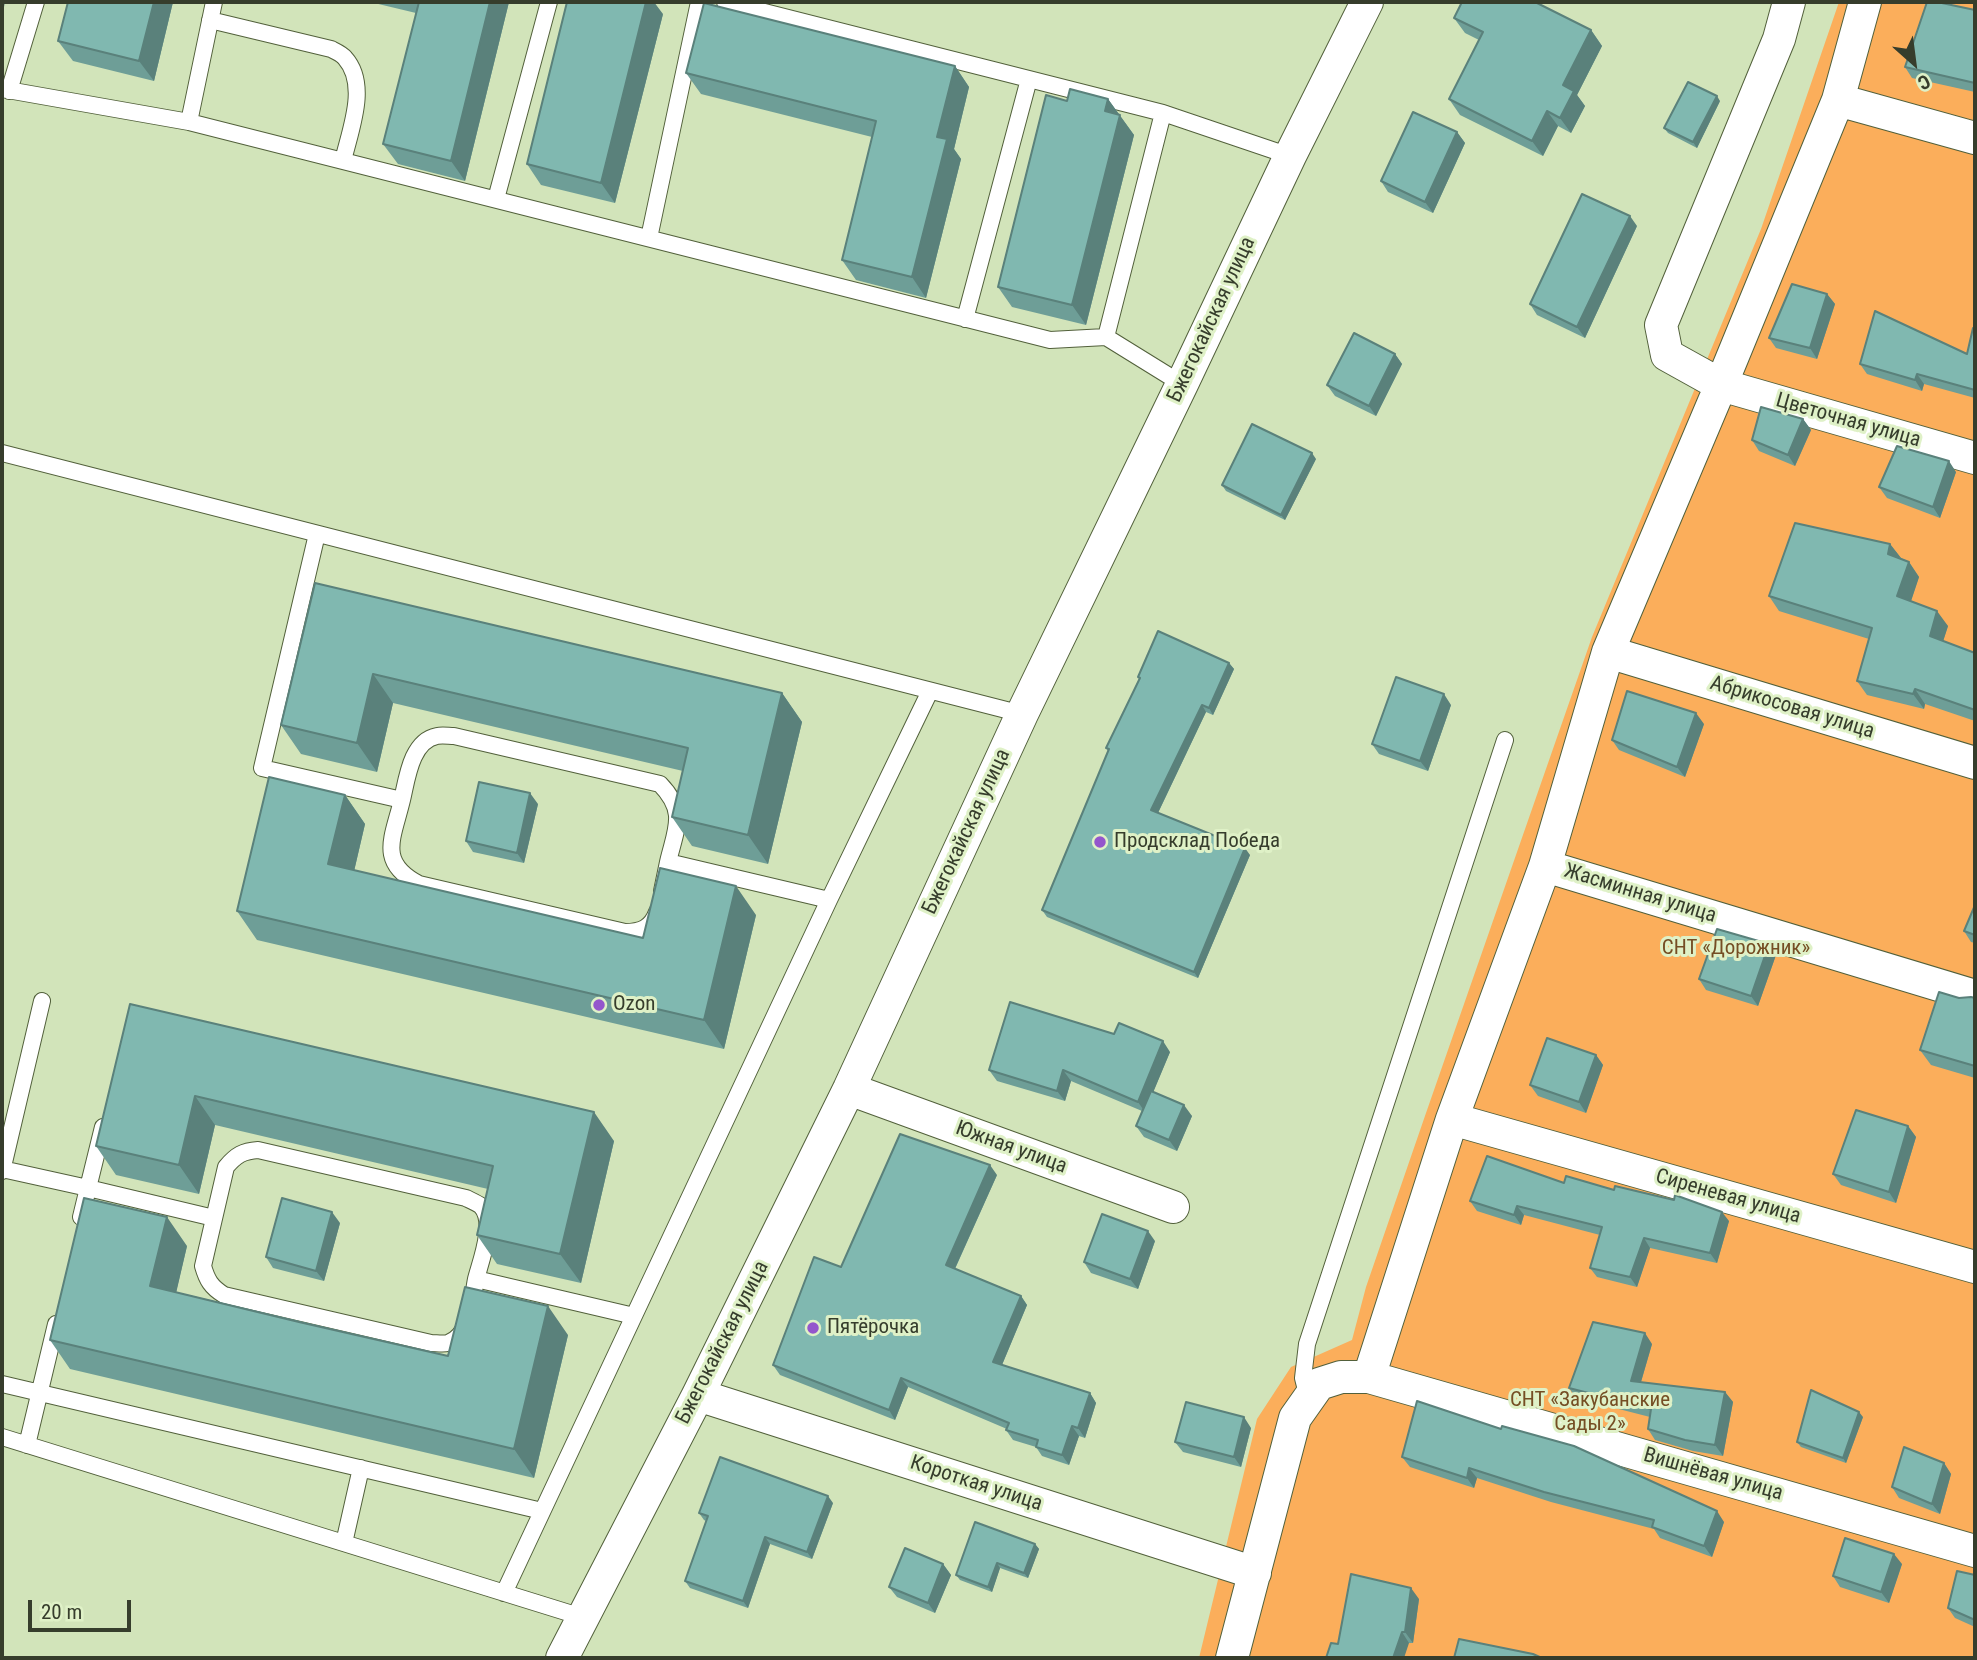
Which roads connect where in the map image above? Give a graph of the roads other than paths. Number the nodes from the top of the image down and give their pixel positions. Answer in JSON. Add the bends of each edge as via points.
{"nodes":[{"id":1,"x":36,"y":2,"type":"edge"},
{"id":2,"x":214,"y":2,"type":"edge"},
{"id":3,"x":549,"y":2,"type":"edge"},
{"id":4,"x":699,"y":2,"type":"edge"},
{"id":5,"x":725,"y":2,"type":"edge"},
{"id":6,"x":1367,"y":2,"type":"edge"},
{"id":7,"x":1789,"y":2,"type":"edge"},
{"id":8,"x":1865,"y":2,"type":"edge"},
{"id":9,"x":210,"y":20,"type":"junction"},
{"id":10,"x":1028,"y":79,"type":"junction"},
{"id":11,"x":5,"y":90,"type":"edge"},
{"id":12,"x":1838,"y":100,"type":"junction"},
{"id":13,"x":1163,"y":113,"type":"junction"},
{"id":14,"x":189,"y":122,"type":"junction"},
{"id":15,"x":1975,"y":138,"type":"edge"},
{"id":16,"x":1290,"y":156,"type":"junction"},
{"id":17,"x":344,"y":161,"type":"junction"},
{"id":18,"x":496,"y":199,"type":"junction"},
{"id":19,"x":649,"y":238,"type":"junction"},
{"id":20,"x":965,"y":318,"type":"junction"},
{"id":21,"x":1106,"y":337,"type":"junction"},
{"id":22,"x":1182,"y":384,"type":"junction"},
{"id":23,"x":1721,"y":385,"type":"junction"},
{"id":24,"x":2,"y":453,"type":"edge"},
{"id":25,"x":1975,"y":458,"type":"edge"},
{"id":26,"x":317,"y":534,"type":"junction"},
{"id":27,"x":1608,"y":652,"type":"junction"},
{"id":28,"x":930,"y":691,"type":"junction"},
{"id":29,"x":1021,"y":714,"type":"junction"},
{"id":30,"x":1505,"y":740,"type":"dead end"},
{"id":31,"x":1975,"y":763,"type":"edge"},
{"id":32,"x":402,"y":800,"type":"junction"},
{"id":33,"x":668,"y":863,"type":"junction"},
{"id":34,"x":1545,"y":866,"type":"junction"},
{"id":35,"x":829,"y":900,"type":"junction"},
{"id":36,"x":1975,"y":996,"type":"edge"},
{"id":37,"x":42,"y":1001,"type":"dead end"},
{"id":38,"x":849,"y":1089,"type":"junction"},
{"id":39,"x":107,"y":1109,"type":"edge"},
{"id":40,"x":1466,"y":1123,"type":"junction"},
{"id":41,"x":2,"y":1170,"type":"edge"},
{"id":42,"x":88,"y":1188,"type":"junction"},
{"id":43,"x":1173,"y":1207,"type":"dead end"},
{"id":44,"x":214,"y":1218,"type":"junction"},
{"id":45,"x":79,"y":1227,"type":"edge"},
{"id":46,"x":1975,"y":1267,"type":"edge"},
{"id":47,"x":476,"y":1279,"type":"junction"},
{"id":48,"x":61,"y":1303,"type":"edge"},
{"id":49,"x":634,"y":1316,"type":"junction"},
{"id":50,"x":1369,"y":1377,"type":"junction"},
{"id":51,"x":2,"y":1384,"type":"edge"},
{"id":52,"x":39,"y":1393,"type":"junction"},
{"id":53,"x":698,"y":1395,"type":"junction"},
{"id":54,"x":1308,"y":1398,"type":"junction"},
{"id":55,"x":2,"y":1437,"type":"edge"},
{"id":56,"x":27,"y":1445,"type":"junction"},
{"id":57,"x":362,"y":1468,"type":"junction"},
{"id":58,"x":542,"y":1511,"type":"junction"},
{"id":59,"x":344,"y":1543,"type":"junction"},
{"id":60,"x":1975,"y":1550,"type":"edge"},
{"id":61,"x":1255,"y":1573,"type":"junction"},
{"id":62,"x":504,"y":1593,"type":"junction"},
{"id":63,"x":582,"y":1617,"type":"junction"},
{"id":64,"x":562,"y":1658,"type":"edge"},
{"id":65,"x":1233,"y":1658,"type":"edge"}],
"edges":[{"from":1,"to":11,"type":"lane"},
{"from":2,"to":9,"type":"lane"},
{"from":3,"to":18,"type":"lane"},
{"from":4,"to":19,"type":"lane"},
{"from":5,"to":10,"type":"lane"},
{"from":6,"to":16,"type":"street","name":"Бжегокайская улица"},
{"from":7,"to":23,"type":"street","name":"Цветочная улица","via":[[1779,39],[1661,325],[1667,355]]},
{"from":8,"to":12,"type":"street"},
{"from":9,"to":14,"type":"lane"},
{"from":9,"to":17,"type":"lane","via":[[331,48],[345,57],[358,95]]},
{"from":10,"to":13,"type":"lane"},
{"from":10,"to":20,"type":"lane"},
{"from":11,"to":14,"type":"lane"},
{"from":12,"to":15,"type":"street"},
{"from":12,"to":23,"type":"street"},
{"from":13,"to":16,"type":"lane"},
{"from":13,"to":21,"type":"lane"},
{"from":14,"to":17,"type":"lane"},
{"from":16,"to":22,"type":"street","name":"Бжегокайская улица"},
{"from":17,"to":18,"type":"lane"},
{"from":18,"to":19,"type":"lane"},
{"from":19,"to":20,"type":"lane"},
{"from":20,"to":21,"type":"lane","via":[[1049,340]]},
{"from":21,"to":22,"type":"lane"},
{"from":22,"to":29,"type":"street","name":"Бжегокайская улица"},
{"from":23,"to":25,"type":"street","name":"Цветочная улица"},
{"from":23,"to":27,"type":"street"},
{"from":24,"to":26,"type":"lane"},
{"from":26,"to":28,"type":"lane"},
{"from":26,"to":32,"type":"lane","via":[[262,768]]},
{"from":27,"to":31,"type":"street","name":"Абрикосовая улица"},
{"from":27,"to":34,"type":"street"},
{"from":28,"to":29,"type":"lane"},
{"from":28,"to":35,"type":"lane"},
{"from":29,"to":38,"type":"street","name":"Бжегокайская улица"},
{"from":30,"to":54,"type":"lane","via":[[1307,1344],[1303,1378]]},
{"from":32,"to":33,"type":"lane","via":[[411,762],[424,741],[438,735],[660,784],[676,808]]},
{"from":32,"to":33,"type":"lane","via":[[390,853],[405,877],[419,884],[639,932],[656,916]]},
{"from":33,"to":35,"type":"lane"},
{"from":34,"to":36,"type":"street","name":"Жасминная улица"},
{"from":34,"to":40,"type":"street"},
{"from":35,"to":49,"type":"lane"},
{"from":37,"to":41,"type":"lane"},
{"from":38,"to":43,"type":"street","name":"Южная улица"},
{"from":38,"to":53,"type":"street","name":"Бжегокайская улица"},
{"from":39,"to":42,"type":"lane"},
{"from":40,"to":46,"type":"street","name":"Сиреневая улица"},
{"from":40,"to":50,"type":"street"},
{"from":41,"to":42,"type":"lane"},
{"from":42,"to":44,"type":"lane"},
{"from":42,"to":45,"type":"lane"},
{"from":44,"to":47,"type":"lane","via":[[203,1266],[207,1280],[224,1295],[447,1343],[465,1328]]},
{"from":44,"to":47,"type":"lane","via":[[226,1167],[245,1151],[258,1150],[466,1198],[487,1216]]},
{"from":47,"to":49,"type":"lane"},
{"from":48,"to":52,"type":"lane"},
{"from":49,"to":58,"type":"lane"},
{"from":50,"to":54,"type":"street","name":"Вишнёвая улица","via":[[1341,1377],[1319,1384]]},
{"from":50,"to":60,"type":"street","name":"Вишнёвая улица"},
{"from":51,"to":52,"type":"lane"},
{"from":52,"to":56,"type":"lane"},
{"from":52,"to":57,"type":"lane"},
{"from":53,"to":61,"type":"street","name":"Короткая улица"},
{"from":53,"to":63,"type":"street","name":"Бжегокайская улица"},
{"from":54,"to":61,"type":"street","via":[[1294,1418]]},
{"from":55,"to":56,"type":"lane"},
{"from":56,"to":59,"type":"lane"},
{"from":57,"to":58,"type":"lane"},
{"from":57,"to":59,"type":"lane"},
{"from":58,"to":62,"type":"lane"},
{"from":59,"to":62,"type":"lane"},
{"from":61,"to":65,"type":"street"},
{"from":62,"to":63,"type":"lane"},
{"from":63,"to":64,"type":"street","name":"Бжегокайская улица"}]}
